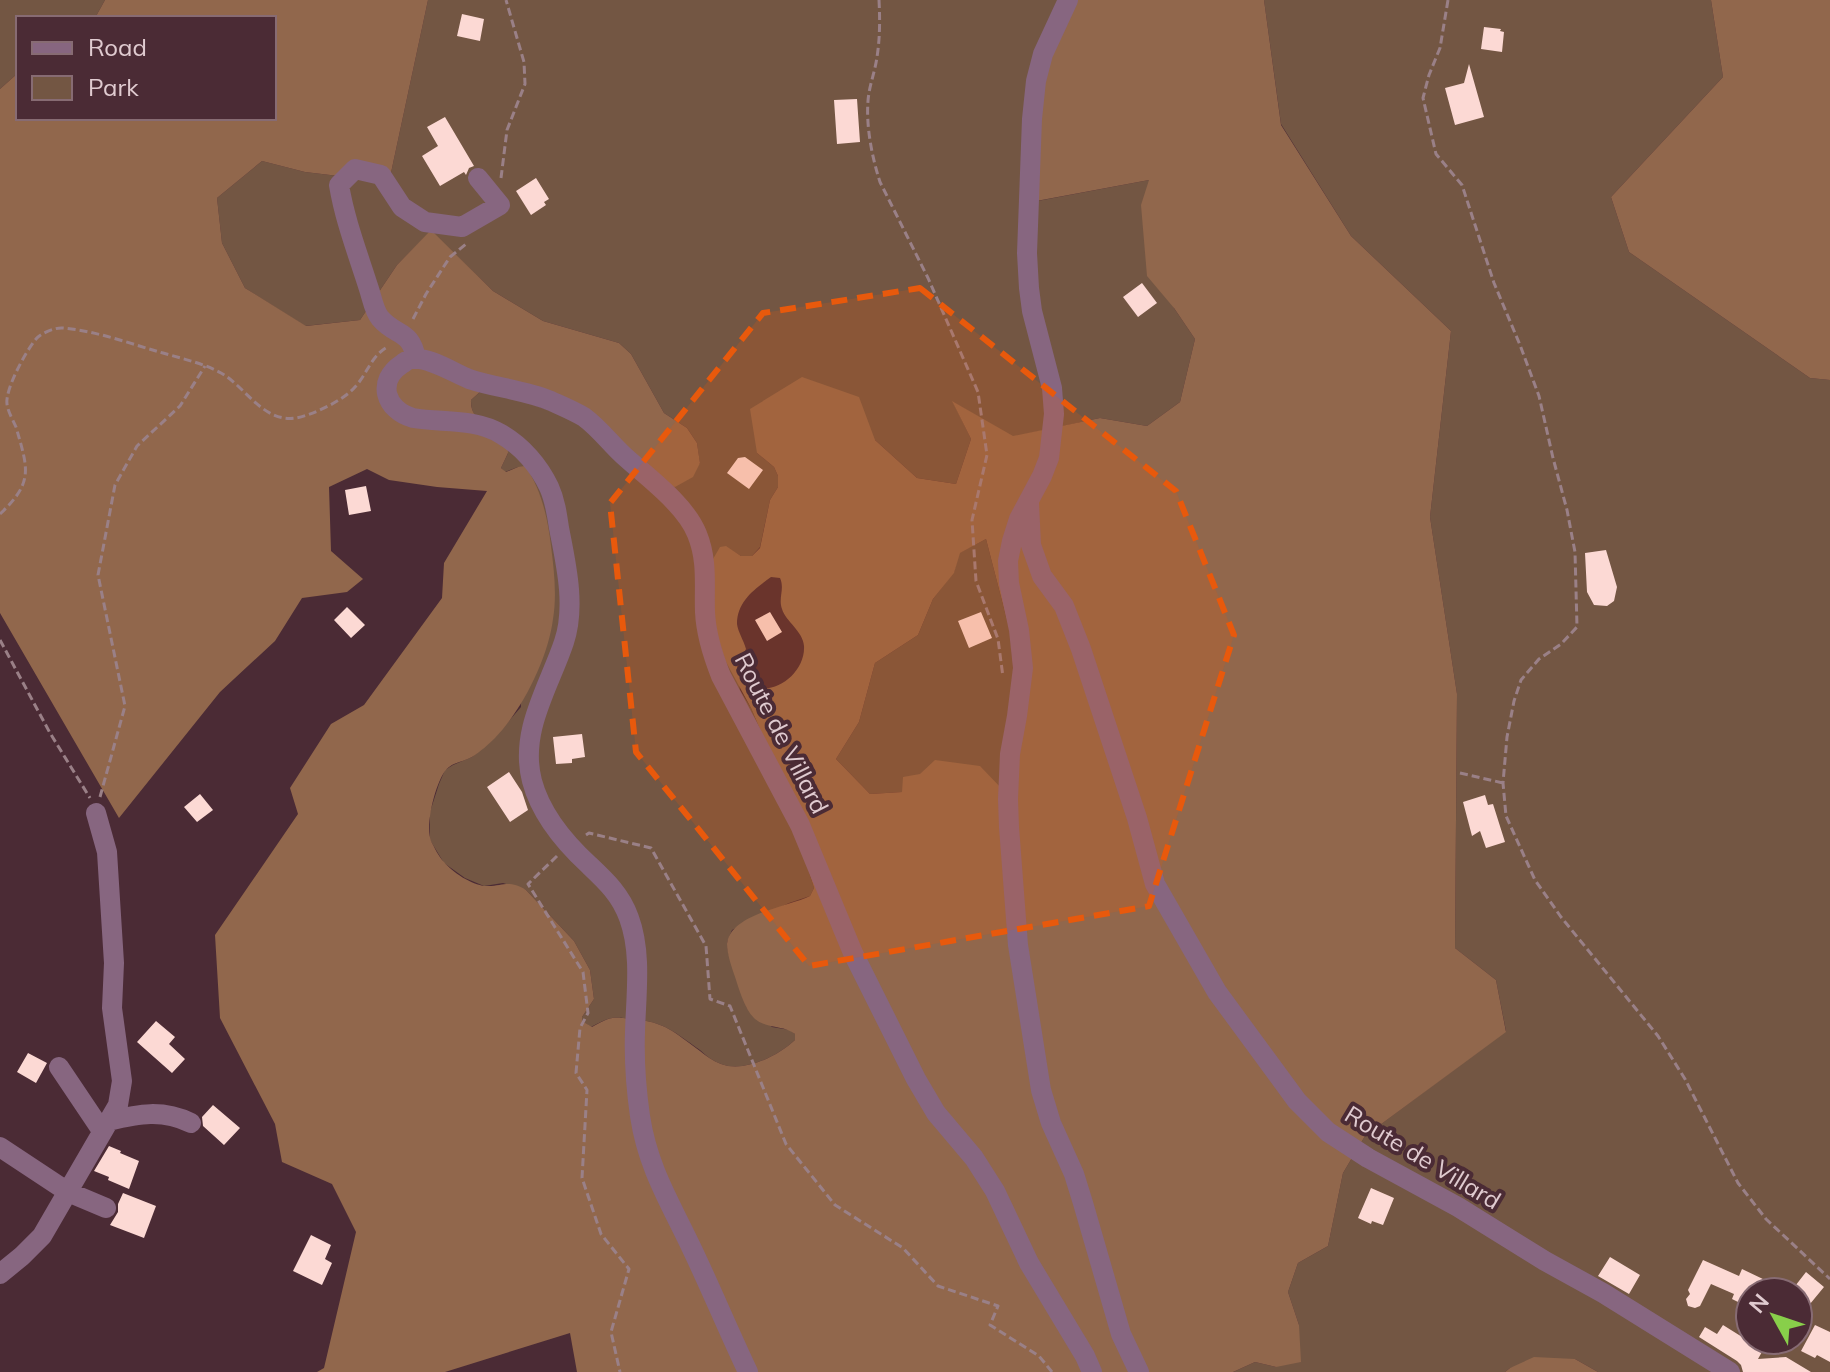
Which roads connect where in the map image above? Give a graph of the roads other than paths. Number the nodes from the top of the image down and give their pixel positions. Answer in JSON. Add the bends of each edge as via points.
{"nodes":[{"id":1,"x":1068,"y":0,"type":"edge"},
{"id":2,"x":478,"y":178,"type":"dead end"},
{"id":3,"x":416,"y":359,"type":"junction"},
{"id":4,"x":1029,"y":500,"type":"junction"},
{"id":5,"x":96,"y":813,"type":"road end"},
{"id":6,"x":59,"y":1067,"type":"dead end"},
{"id":7,"x":191,"y":1123,"type":"dead end"},
{"id":8,"x":105,"y":1126,"type":"junction"},
{"id":9,"x":0,"y":1147,"type":"edge"},
{"id":10,"x":68,"y":1192,"type":"junction"},
{"id":11,"x":106,"y":1208,"type":"dead end"},
{"id":12,"x":0,"y":1274,"type":"edge"},
{"id":13,"x":748,"y":1372,"type":"edge"},
{"id":14,"x":1092,"y":1372,"type":"edge"},
{"id":15,"x":1139,"y":1372,"type":"edge"},
{"id":16,"x":1730,"y":1372,"type":"edge"}],
"edges":[{"from":1,"to":4,"type":"street","name":"Route de Villard","via":[[1043,54],[1032,119],[1029,288],[1054,414],[1049,458]]},
{"from":2,"to":3,"type":"street","via":[[500,205],[462,227],[425,222],[402,207],[381,175],[355,169],[339,185],[379,317],[408,338]]},
{"from":3,"to":13,"type":"street","via":[[395,368],[389,378],[387,397],[395,409],[413,418],[470,423],[498,432],[530,458],[552,493],[569,617],[534,718],[532,782],[549,820],[610,885],[629,916],[637,969],[634,1063],[648,1150]]},
{"from":3,"to":14,"type":"street","name":"Route de Villard","via":[[549,400],[583,417],[691,522],[705,560],[707,632],[721,676],[800,825],[853,953],[916,1079],[995,1191],[1029,1263]]},
{"from":4,"to":15,"type":"street","name":"Route de Villard","via":[[1008,561],[1023,655],[1008,799],[1018,945],[1047,1112],[1074,1174],[1125,1347]]},
{"from":4,"to":16,"type":"street","name":"Route de Villard","via":[[1031,545],[1081,649],[1155,884],[1217,992],[1297,1101],[1328,1132],[1368,1158]]},
{"from":5,"to":8,"type":"street","via":[[107,852],[112,1008],[122,1081],[118,1105]]},
{"from":6,"to":8,"type":"street"},
{"from":7,"to":8,"type":"street","via":[[144,1113]]},
{"from":8,"to":10,"type":"street"},
{"from":9,"to":10,"type":"street"},
{"from":10,"to":11,"type":"street"},
{"from":10,"to":12,"type":"street","via":[[42,1236]]}]}
